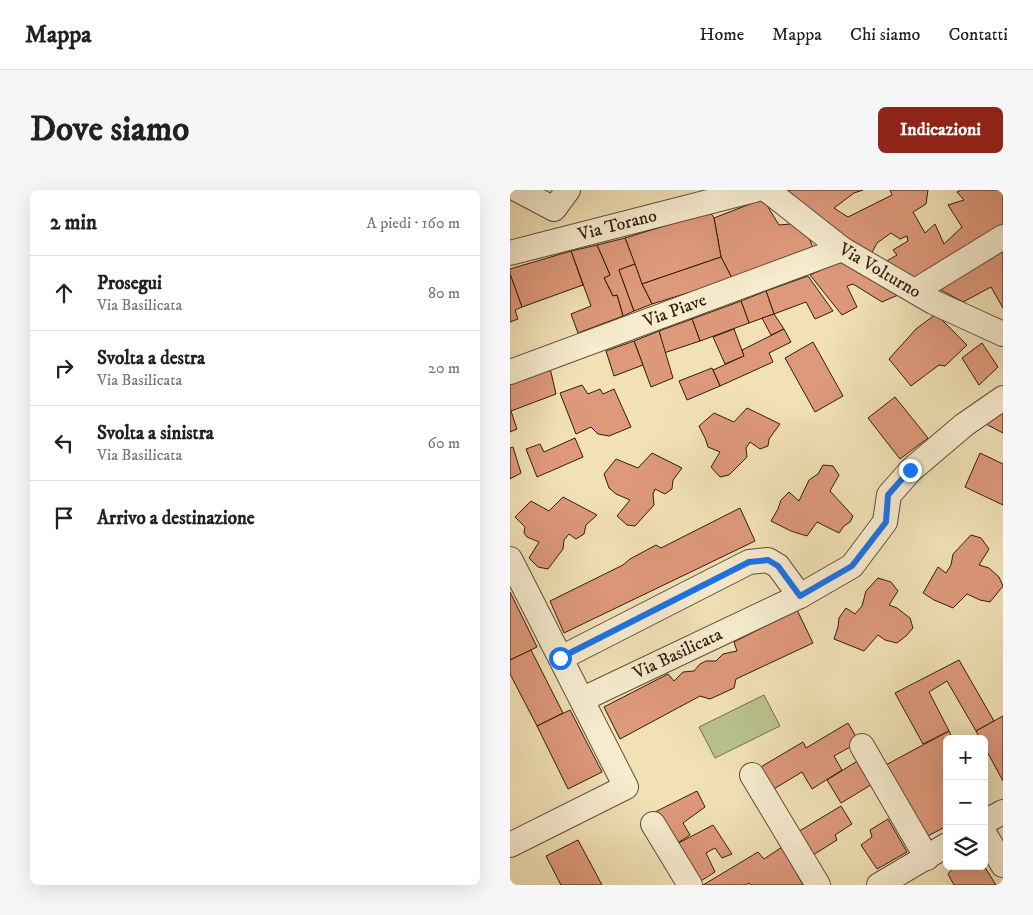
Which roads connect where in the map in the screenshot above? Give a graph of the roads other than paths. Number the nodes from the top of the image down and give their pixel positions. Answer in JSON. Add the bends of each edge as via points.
{"nodes":[{"id":1,"x":518,"y":190,"type":"edge"},
{"id":2,"x":568,"y":190,"type":"edge"},
{"id":3,"x":755,"y":190,"type":"edge"},
{"id":4,"x":767,"y":190,"type":"edge"},
{"id":5,"x":1003,"y":237,"type":"edge"},
{"id":6,"x":842,"y":250,"type":"junction"},
{"id":7,"x":510,"y":254,"type":"edge"},
{"id":8,"x":915,"y":291,"type":"junction"},
{"id":9,"x":1003,"y":334,"type":"edge"},
{"id":10,"x":510,"y":372,"type":"edge"},
{"id":11,"x":1003,"y":398,"type":"edge"},
{"id":12,"x":510,"y":559,"type":"edge"},
{"id":13,"x":800,"y":596,"type":"junction"},
{"id":14,"x":560,"y":658,"type":"junction"},
{"id":15,"x":583,"y":700,"type":"junction"},
{"id":16,"x":862,"y":746,"type":"dead end"},
{"id":17,"x":752,"y":775,"type":"dead end"},
{"id":18,"x":1003,"y":812,"type":"edge"},
{"id":19,"x":988,"y":820,"type":"edge"},
{"id":20,"x":653,"y":824,"type":"dead end"},
{"id":21,"x":988,"y":840,"type":"edge"},
{"id":22,"x":510,"y":845,"type":"edge"},
{"id":23,"x":943,"y":848,"type":"edge"},
{"id":24,"x":927,"y":858,"type":"junction"},
{"id":25,"x":1003,"y":865,"type":"edge"},
{"id":26,"x":690,"y":885,"type":"edge"},
{"id":27,"x":818,"y":885,"type":"edge"},
{"id":28,"x":878,"y":885,"type":"edge"}],
"edges":[{"from":1,"to":2,"type":"street","via":[[554,209]]},
{"from":3,"to":7,"type":"street","name":"Via Torano"},
{"from":4,"to":6,"type":"street","name":"Via Volturno"},
{"from":5,"to":8,"type":"street"},
{"from":6,"to":8,"type":"street","name":"Via Volturno"},
{"from":6,"to":10,"type":"street","name":"Via Piave"},
{"from":8,"to":9,"type":"street","name":"Via Volturno"},
{"from":11,"to":13,"type":"street","name":"Via Basilicata","via":[[964,425],[910,470],[888,495],[886,522],[852,566]]},
{"from":12,"to":14,"type":"street"},
{"from":13,"to":14,"type":"street","via":[[778,566],[768,560],[749,562]]},
{"from":13,"to":15,"type":"street","name":"Via Basilicata"},
{"from":14,"to":15,"type":"street"},
{"from":15,"to":22,"type":"street","via":[[626,787]]},
{"from":16,"to":24,"type":"street"},
{"from":17,"to":27,"type":"street"},
{"from":18,"to":19,"type":"street"},
{"from":20,"to":26,"type":"street"},
{"from":21,"to":25,"type":"street"},
{"from":23,"to":24,"type":"street"},
{"from":24,"to":28,"type":"street"}]}
